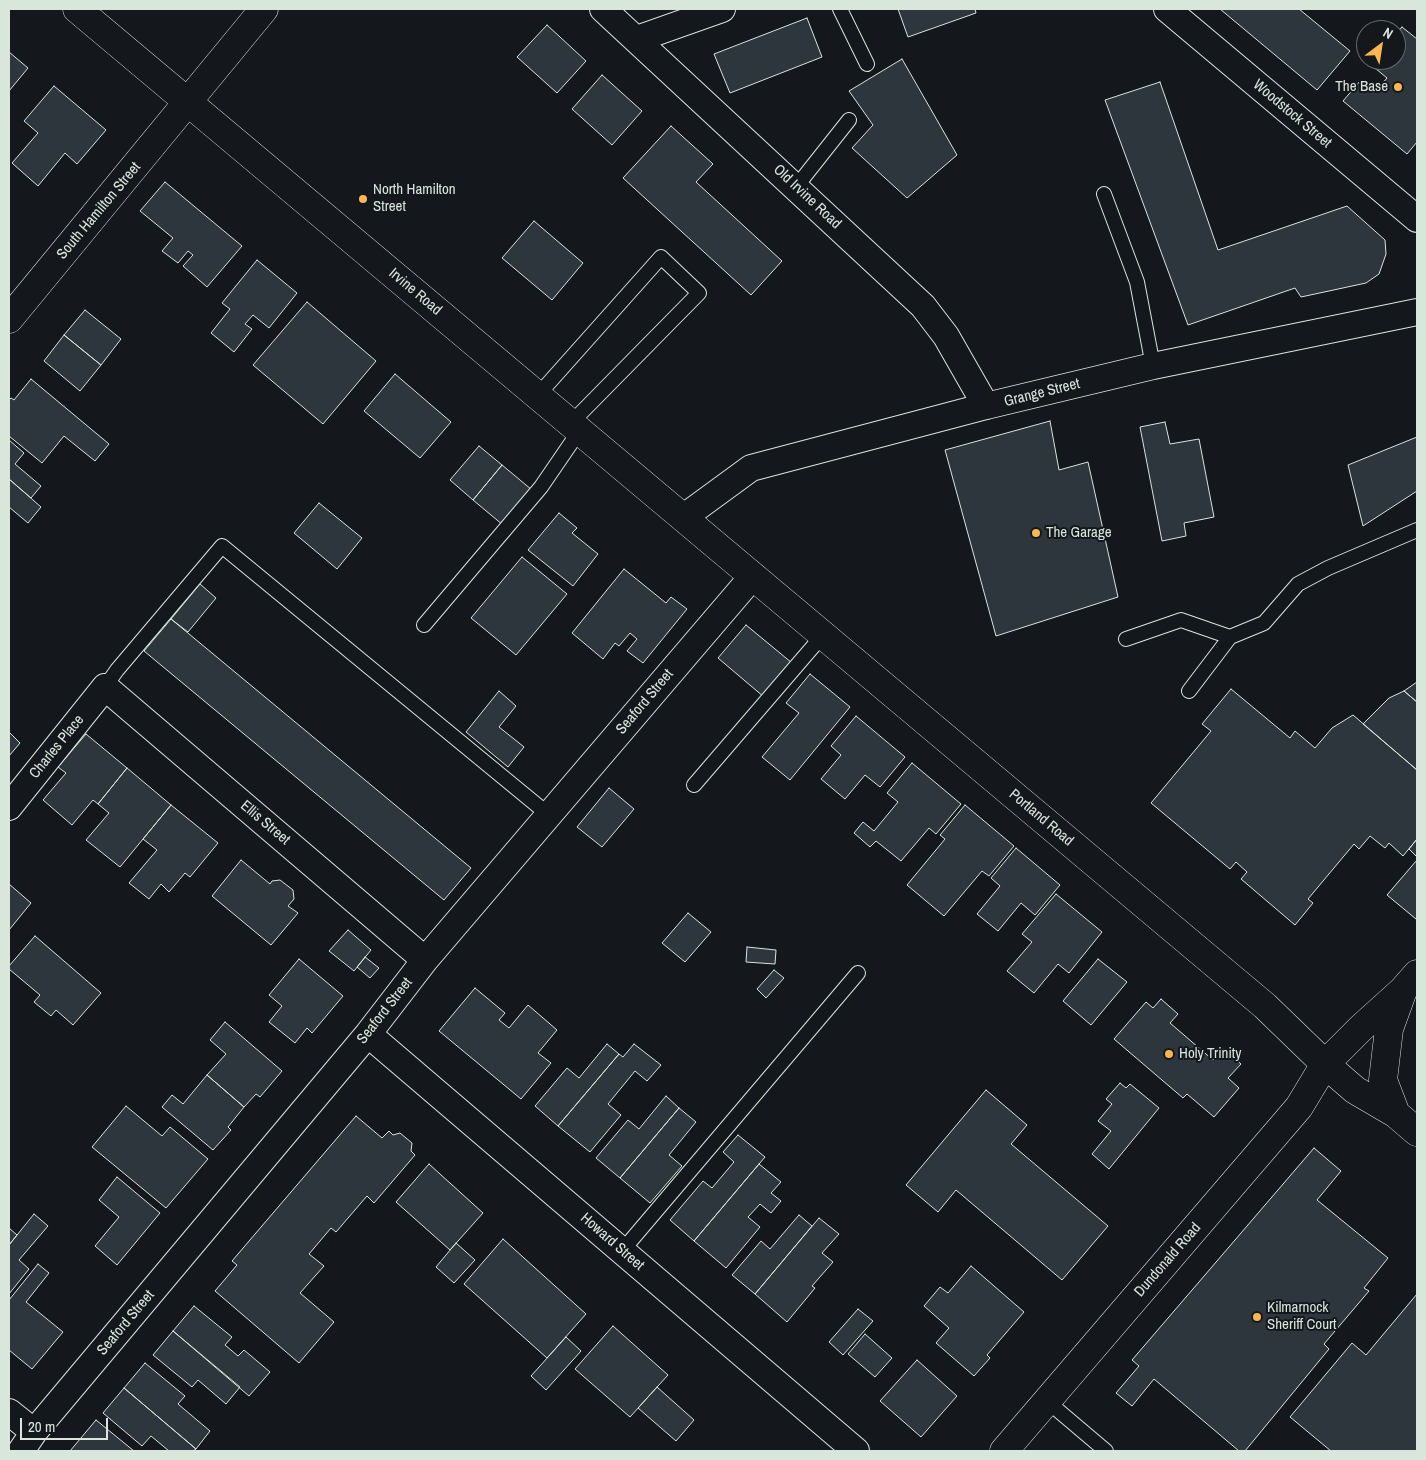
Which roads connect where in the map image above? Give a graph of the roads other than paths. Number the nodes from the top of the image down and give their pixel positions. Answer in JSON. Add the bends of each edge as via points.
{"nodes":[{"id":1,"x":77,"y":9,"type":"edge"},
{"id":2,"x":264,"y":9,"type":"edge"},
{"id":3,"x":602,"y":9,"type":"edge"},
{"id":4,"x":722,"y":9,"type":"edge"},
{"id":5,"x":840,"y":9,"type":"edge"},
{"id":6,"x":1167,"y":9,"type":"edge"},
{"id":7,"x":637,"y":39,"type":"junction"},
{"id":8,"x":867,"y":64,"type":"dead end"},
{"id":9,"x":188,"y":102,"type":"junction"},
{"id":10,"x":849,"y":120,"type":"dead end"},
{"id":11,"x":796,"y":187,"type":"junction"},
{"id":12,"x":1104,"y":194,"type":"dead end"},
{"id":13,"x":1417,"y":219,"type":"edge"},
{"id":14,"x":1417,"y":312,"type":"edge"},
{"id":15,"x":9,"y":319,"type":"edge"},
{"id":16,"x":1153,"y":366,"type":"junction"},
{"id":17,"x":538,"y":395,"type":"junction"},
{"id":18,"x":986,"y":406,"type":"junction"},
{"id":19,"x":575,"y":427,"type":"junction"},
{"id":20,"x":684,"y":517,"type":"junction"},
{"id":21,"x":1417,"y":530,"type":"edge"},
{"id":22,"x":753,"y":576,"type":"junction"},
{"id":23,"x":424,"y":625,"type":"dead end"},
{"id":24,"x":823,"y":635,"type":"junction"},
{"id":25,"x":1230,"y":637,"type":"junction"},
{"id":26,"x":1126,"y":639,"type":"dead end"},
{"id":27,"x":105,"y":687,"type":"junction"},
{"id":28,"x":1189,"y":691,"type":"dead end"},
{"id":29,"x":694,"y":785,"type":"dead end"},
{"id":30,"x":9,"y":807,"type":"edge"},
{"id":31,"x":549,"y":815,"type":"junction"},
{"id":32,"x":426,"y":960,"type":"junction"},
{"id":33,"x":858,"y":973,"type":"dead end"},
{"id":34,"x":1410,"y":982,"type":"edge"},
{"id":35,"x":368,"y":1034,"type":"junction"},
{"id":36,"x":1325,"y":1064,"type":"junction"},
{"id":37,"x":1396,"y":1114,"type":"junction"},
{"id":38,"x":1417,"y":1132,"type":"edge"},
{"id":39,"x":622,"y":1251,"type":"junction"},
{"id":40,"x":1047,"y":1401,"type":"junction"},
{"id":41,"x":9,"y":1412,"type":"edge"},
{"id":42,"x":27,"y":1442,"type":"edge"},
{"id":43,"x":856,"y":1451,"type":"edge"},
{"id":44,"x":1004,"y":1451,"type":"edge"},
{"id":45,"x":1106,"y":1451,"type":"edge"}],
"edges":[{"from":1,"to":9,"type":"main road","name":"Irvine Road"},
{"from":2,"to":9,"type":"main road"},
{"from":3,"to":7,"type":"street","name":"Old Irvine Road"},
{"from":4,"to":7,"type":"street"},
{"from":5,"to":8,"type":"lane"},
{"from":6,"to":13,"type":"street","name":"Woodstock Street"},
{"from":7,"to":11,"type":"street","name":"Old Irvine Road"},
{"from":9,"to":15,"type":"main road","name":"South Hamilton Street"},
{"from":9,"to":17,"type":"main road","name":"Irvine Road"},
{"from":10,"to":11,"type":"lane"},
{"from":11,"to":18,"type":"street","name":"Old Irvine Road","via":[[923,306],[946,336]]},
{"from":12,"to":16,"type":"lane","via":[[1137,282]]},
{"from":14,"to":16,"type":"street","name":"Grange Street"},
{"from":16,"to":18,"type":"street","name":"Grange Street"},
{"from":17,"to":19,"type":"main road","name":"Irvine Road"},
{"from":17,"to":19,"type":"lane","via":[[661,257],[699,293]]},
{"from":18,"to":20,"type":"street","name":"Grange Street","via":[[751,468]]},
{"from":19,"to":20,"type":"main road","name":"Irvine Road"},
{"from":19,"to":23,"type":"lane","via":[[541,487]]},
{"from":20,"to":22,"type":"main road","name":"Irvine Road"},
{"from":21,"to":25,"type":"lane","via":[[1298,584],[1264,624]]},
{"from":22,"to":24,"type":"main road","name":"Portland Road"},
{"from":22,"to":31,"type":"street","name":"Seaford Street"},
{"from":24,"to":29,"type":"lane"},
{"from":24,"to":36,"type":"main road","name":"Portland Road","via":[[1265,1006]]},
{"from":25,"to":26,"type":"lane","via":[[1181,620]]},
{"from":25,"to":28,"type":"lane"},
{"from":27,"to":30,"type":"street","name":"Charles Place"},
{"from":27,"to":31,"type":"lane","via":[[222,546]]},
{"from":27,"to":32,"type":"street","name":"Ellis Street"},
{"from":31,"to":32,"type":"street","name":"Seaford Street"},
{"from":32,"to":35,"type":"street","name":"Seaford Street"},
{"from":33,"to":39,"type":"lane"},
{"from":34,"to":36,"type":"main road","name":"Dundonald Road"},
{"from":34,"to":37,"type":"main road","via":[[1389,1029],[1383,1080]]},
{"from":35,"to":39,"type":"street","name":"Howard Street"},
{"from":35,"to":42,"type":"street","name":"Seaford Street"},
{"from":36,"to":37,"type":"main road","name":"Portland Road","via":[[1355,1090]]},
{"from":36,"to":40,"type":"main road","name":"Dundonald Road","via":[[1300,1107]]},
{"from":37,"to":38,"type":"main road","name":"Portland Road"},
{"from":39,"to":43,"type":"street","name":"Howard Street"},
{"from":40,"to":44,"type":"main road","name":"Dundonald Road"},
{"from":40,"to":45,"type":"lane"},
{"from":41,"to":42,"type":"street"}]}
